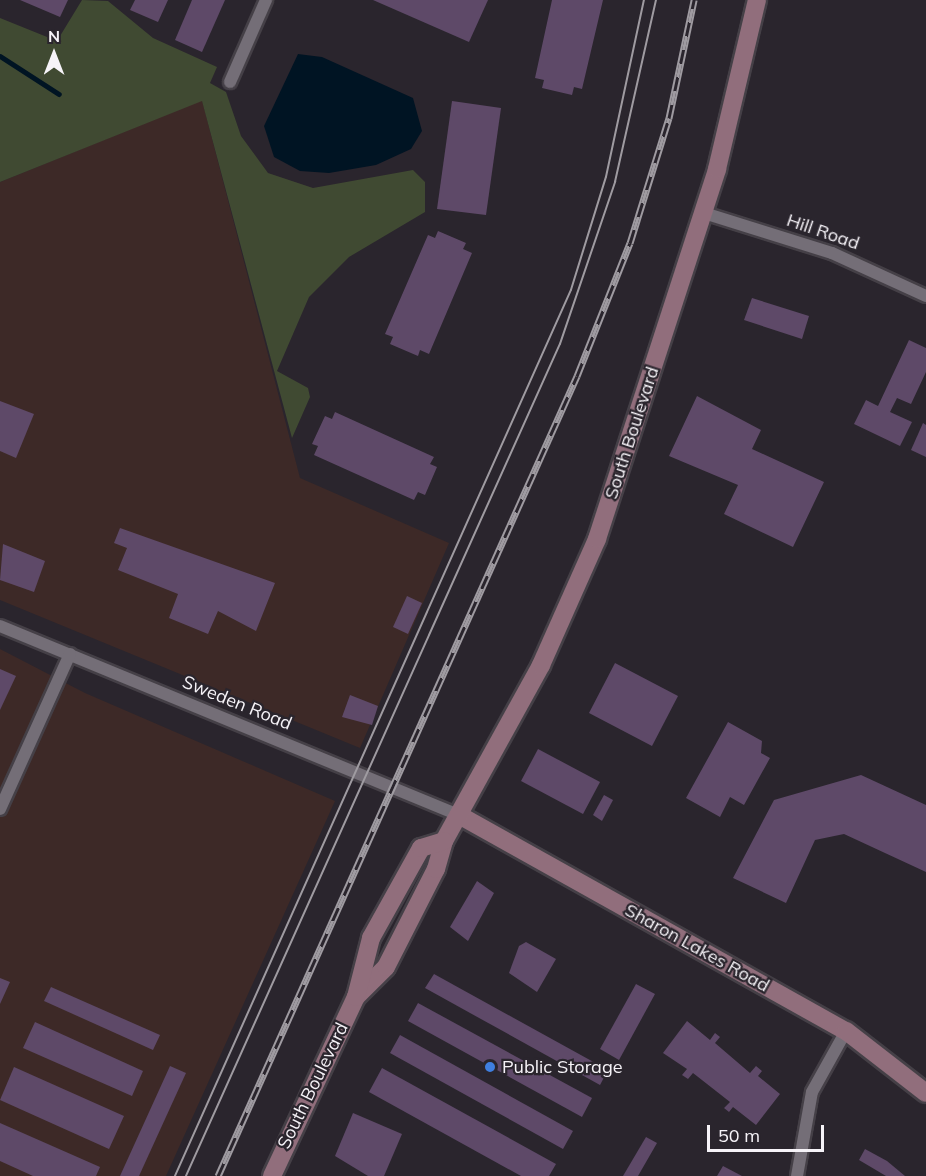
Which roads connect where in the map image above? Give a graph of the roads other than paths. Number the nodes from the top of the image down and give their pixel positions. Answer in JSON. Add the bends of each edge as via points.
{"nodes":[{"id":1,"x":266,"y":0,"type":"edge"},
{"id":2,"x":757,"y":0,"type":"edge"},
{"id":3,"x":230,"y":82,"type":"dead end"},
{"id":4,"x":704,"y":213,"type":"junction"},
{"id":5,"x":926,"y":296,"type":"edge"},
{"id":6,"x":0,"y":626,"type":"edge"},
{"id":7,"x":70,"y":654,"type":"junction"},
{"id":8,"x":0,"y":809,"type":"edge"},
{"id":9,"x":459,"y":815,"type":"junction"},
{"id":10,"x":444,"y":841,"type":"junction"},
{"id":11,"x":356,"y":997,"type":"junction"},
{"id":12,"x":846,"y":1031,"type":"junction"},
{"id":13,"x":926,"y":1093,"type":"edge"},
{"id":14,"x":272,"y":1176,"type":"edge"},
{"id":15,"x":797,"y":1176,"type":"edge"}],
"edges":[{"from":1,"to":3,"type":"street"},
{"from":2,"to":4,"type":"main road","name":"South Boulevard","via":[[732,117]]},
{"from":4,"to":5,"type":"street","name":"Hill Road","via":[[832,253]]},
{"from":4,"to":9,"type":"main road","name":"South Boulevard","via":[[597,539],[541,664]]},
{"from":6,"to":7,"type":"street","name":"Sweden Road"},
{"from":7,"to":8,"type":"street"},
{"from":7,"to":9,"type":"street","name":"Sweden Road"},
{"from":9,"to":10,"type":"main road","name":"South Boulevard"},
{"from":9,"to":12,"type":"main road","name":"Sharon Lakes Road"},
{"from":10,"to":11,"type":"main road","name":"South Boulevard","via":[[436,869],[386,967]]},
{"from":10,"to":11,"type":"main road","name":"South Boulevard","via":[[421,848],[371,938]]},
{"from":11,"to":14,"type":"main road","name":"South Boulevard"},
{"from":12,"to":13,"type":"main road","name":"Sharon Lakes Road"},
{"from":12,"to":15,"type":"street","via":[[812,1092]]}]}
